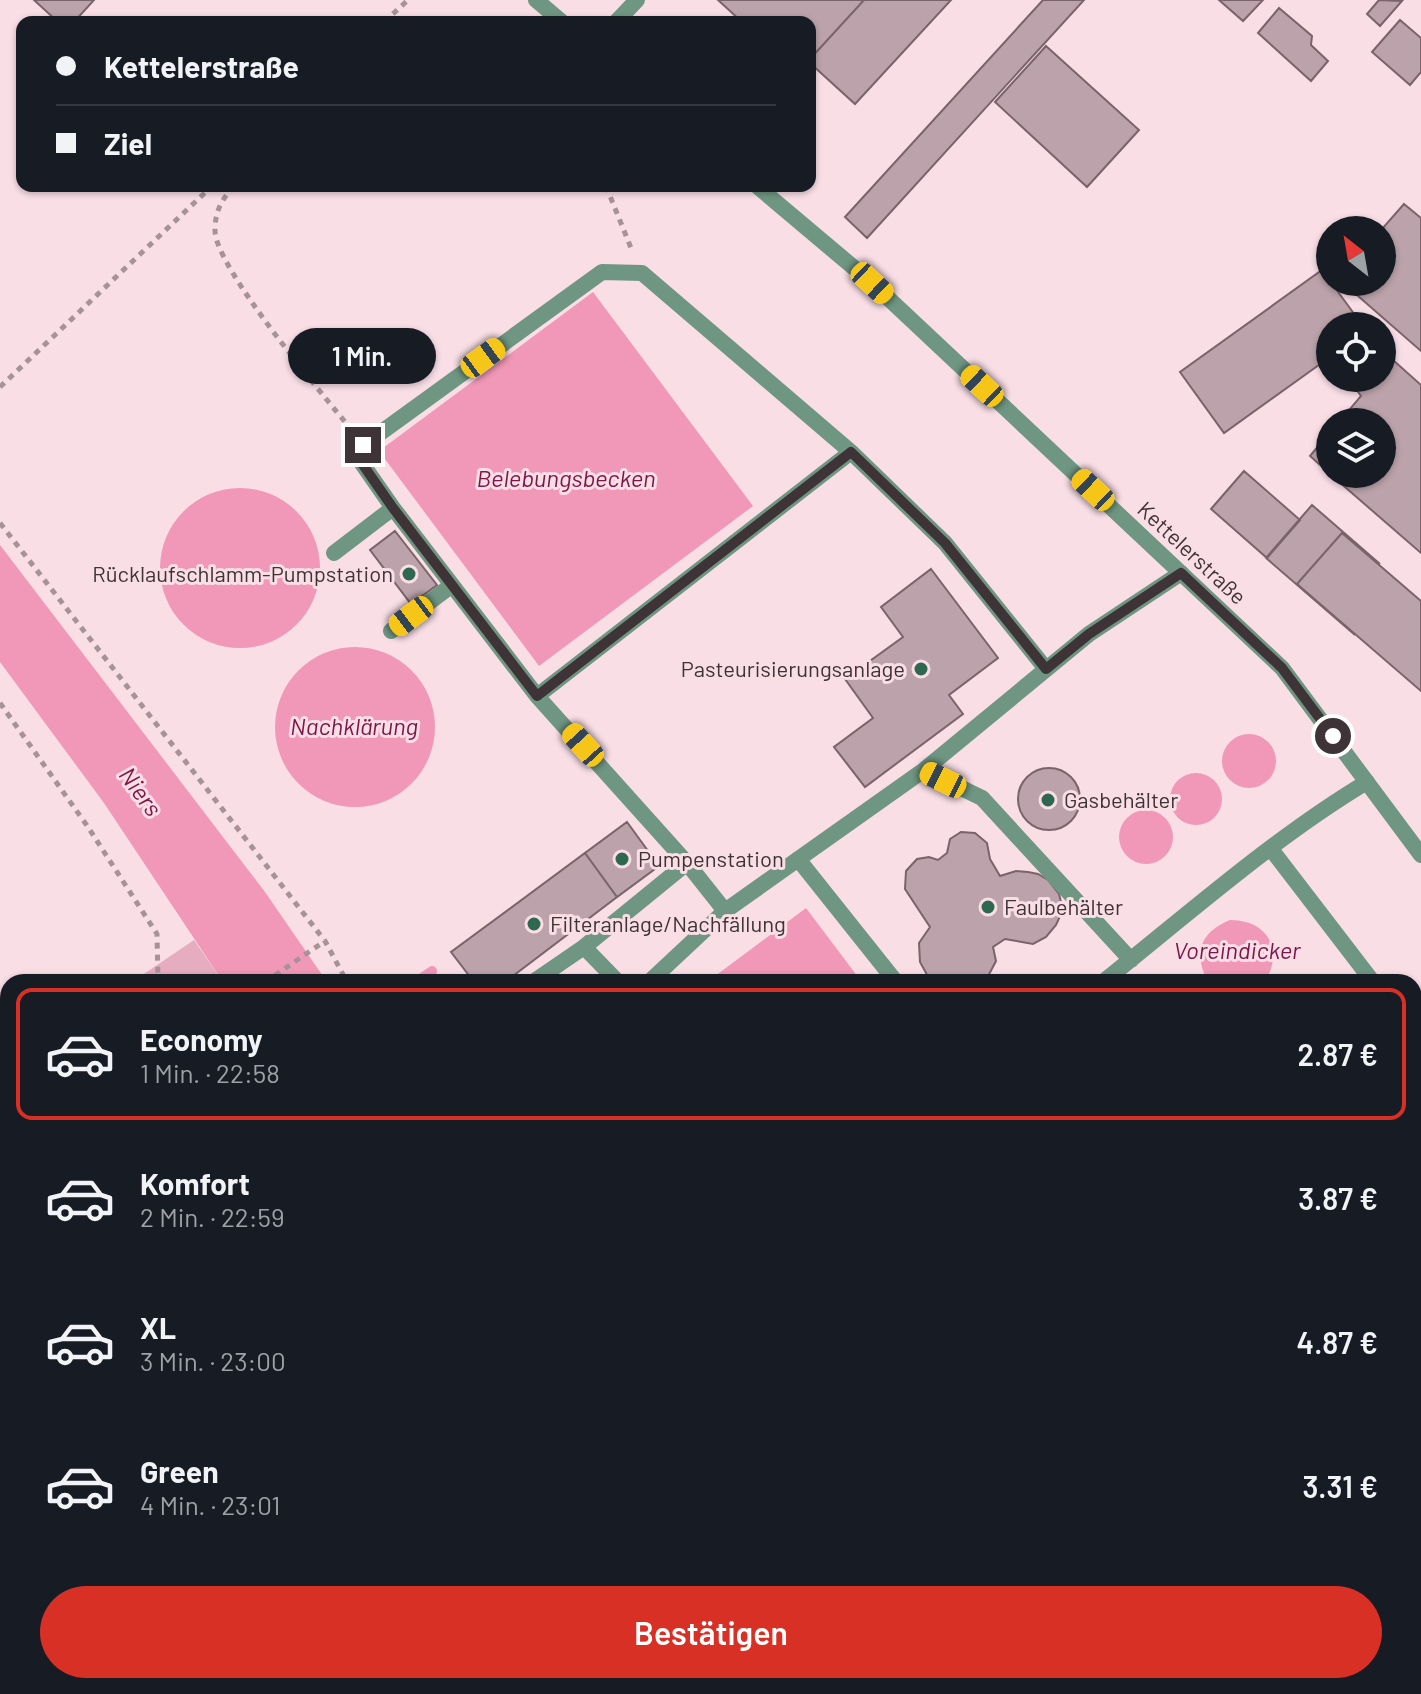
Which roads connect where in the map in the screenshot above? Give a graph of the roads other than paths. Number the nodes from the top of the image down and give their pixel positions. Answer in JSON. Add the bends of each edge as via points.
{"nodes":[{"id":1,"x":536,"y":0,"type":"edge"},
{"id":2,"x":637,"y":0,"type":"edge"},
{"id":3,"x":555,"y":16,"type":"edge"},
{"id":4,"x":622,"y":16,"type":"edge"},
{"id":5,"x":764,"y":192,"type":"edge"},
{"id":6,"x":851,"y":452,"type":"junction"},
{"id":7,"x":393,"y":508,"type":"junction"},
{"id":8,"x":334,"y":553,"type":"dead end"},
{"id":9,"x":1181,"y":573,"type":"junction"},
{"id":10,"x":452,"y":585,"type":"junction"},
{"id":11,"x":391,"y":631,"type":"dead end"},
{"id":12,"x":1046,"y":669,"type":"junction"},
{"id":13,"x":537,"y":696,"type":"junction"},
{"id":14,"x":924,"y":770,"type":"junction"},
{"id":15,"x":1367,"y":782,"type":"junction"},
{"id":16,"x":1271,"y":849,"type":"junction"},
{"id":17,"x":1421,"y":855,"type":"edge"},
{"id":18,"x":798,"y":859,"type":"junction"},
{"id":19,"x":687,"y":863,"type":"junction"},
{"id":20,"x":725,"y":911,"type":"junction"},
{"id":21,"x":584,"y":947,"type":"junction"},
{"id":22,"x":1131,"y":960,"type":"junction"},
{"id":23,"x":545,"y":974,"type":"edge"},
{"id":24,"x":610,"y":974,"type":"edge"},
{"id":25,"x":658,"y":974,"type":"edge"},
{"id":26,"x":890,"y":974,"type":"edge"},
{"id":27,"x":1113,"y":974,"type":"edge"},
{"id":28,"x":1367,"y":974,"type":"edge"}],
"edges":[{"from":1,"to":3,"type":"street"},
{"from":2,"to":4,"type":"street"},
{"from":5,"to":9,"type":"street","name":"Kettelerstraße","via":[[872,283]]},
{"from":6,"to":7,"type":"street","via":[[642,273],[602,272],[354,452]]},
{"from":6,"to":12,"type":"street","via":[[945,543]]},
{"from":6,"to":13,"type":"street"},
{"from":7,"to":8,"type":"street"},
{"from":7,"to":10,"type":"street"},
{"from":9,"to":12,"type":"street"},
{"from":9,"to":15,"type":"street","name":"Kettelerstraße","via":[[1282,668]]},
{"from":10,"to":11,"type":"street"},
{"from":10,"to":13,"type":"street"},
{"from":12,"to":14,"type":"street"},
{"from":13,"to":19,"type":"street"},
{"from":14,"to":18,"type":"street"},
{"from":14,"to":22,"type":"street","via":[[982,798]]},
{"from":15,"to":16,"type":"street"},
{"from":15,"to":17,"type":"street","name":"Kettelerstraße"},
{"from":16,"to":22,"type":"street"},
{"from":16,"to":28,"type":"street"},
{"from":18,"to":20,"type":"street"},
{"from":18,"to":26,"type":"street"},
{"from":19,"to":20,"type":"street"},
{"from":19,"to":21,"type":"street"},
{"from":20,"to":25,"type":"street"},
{"from":21,"to":23,"type":"street"},
{"from":21,"to":24,"type":"street"},
{"from":22,"to":27,"type":"street"}]}
